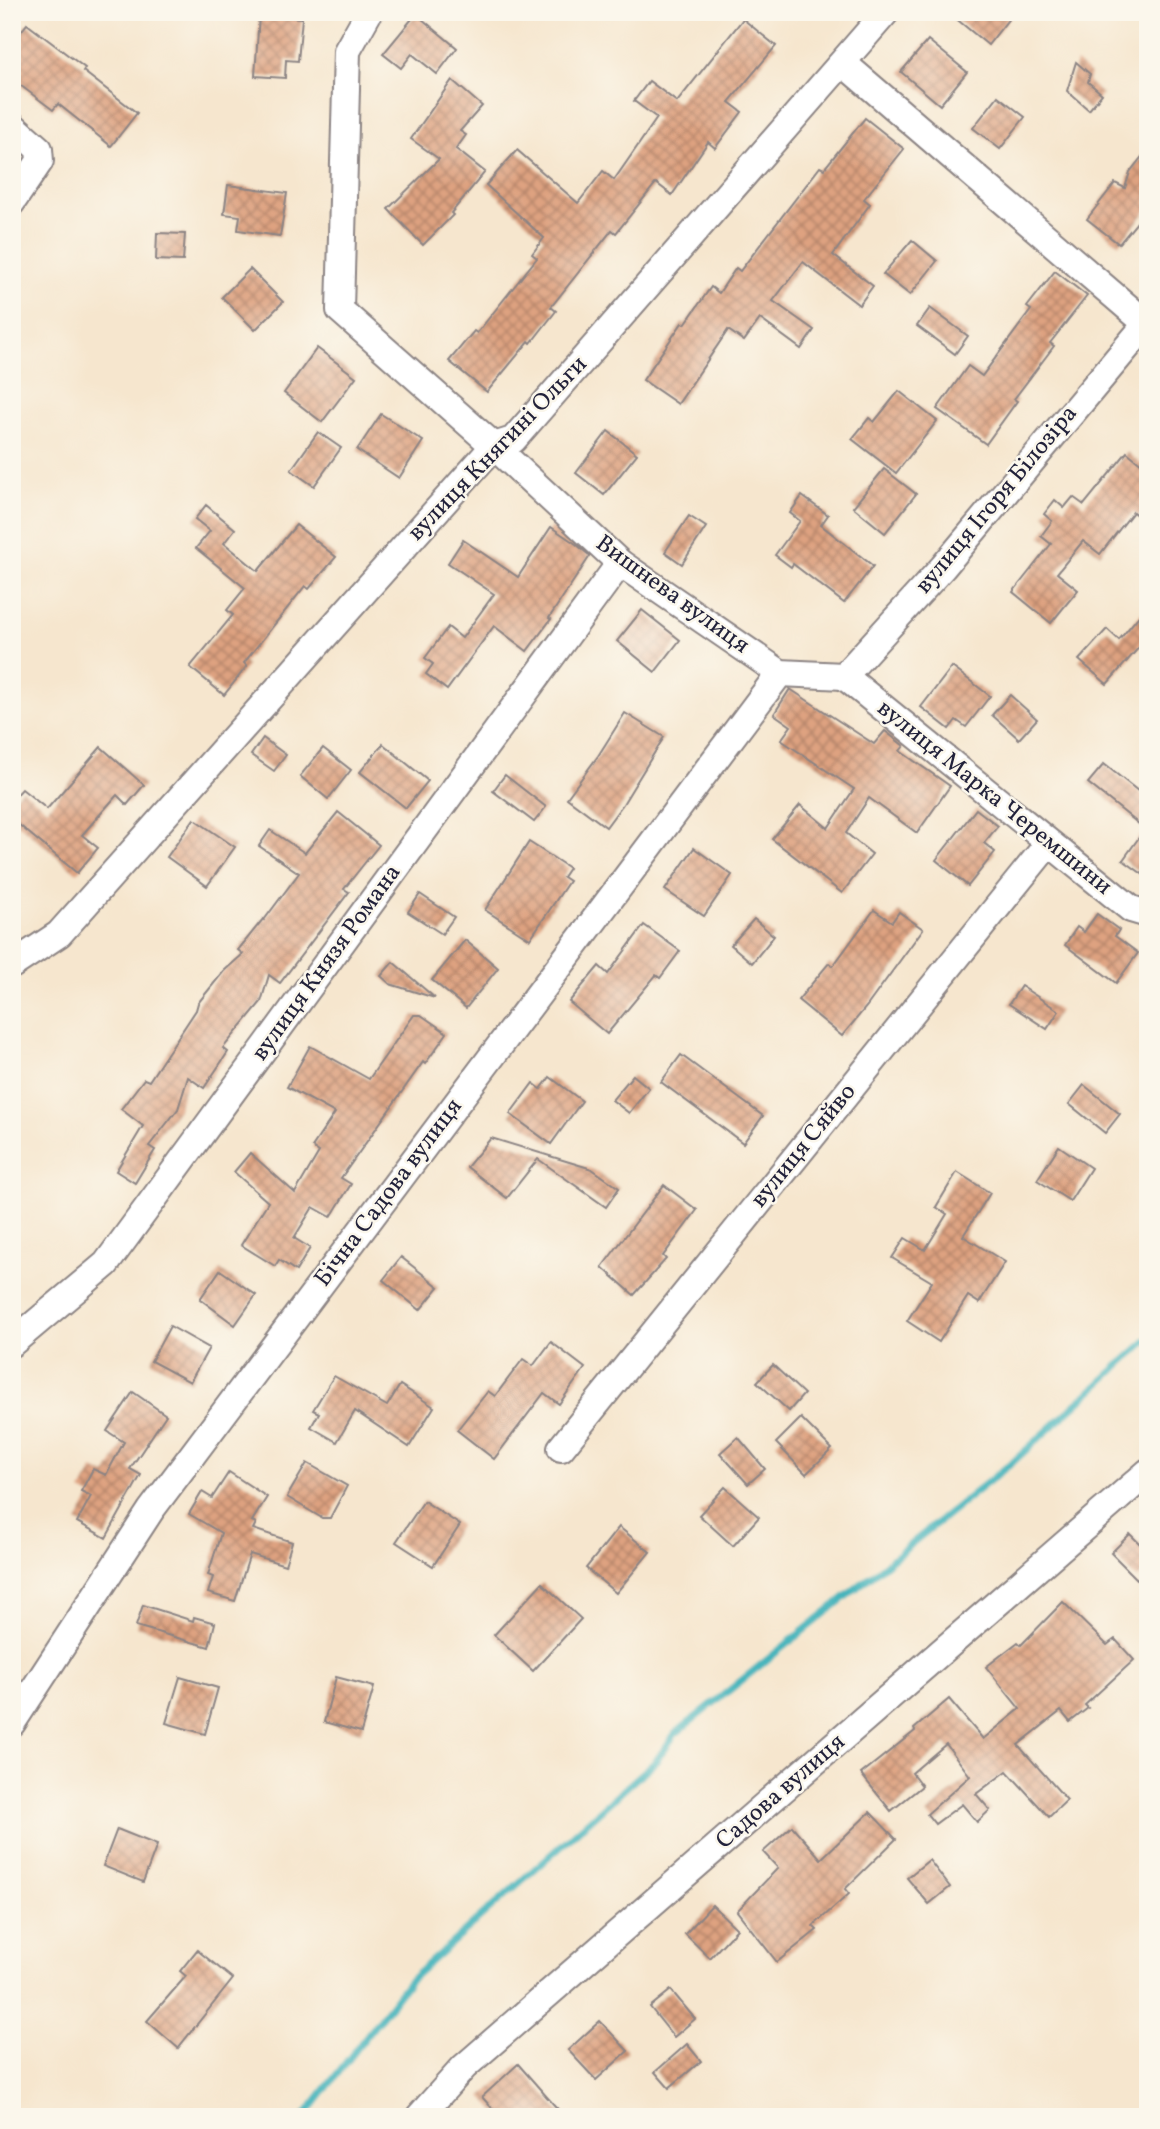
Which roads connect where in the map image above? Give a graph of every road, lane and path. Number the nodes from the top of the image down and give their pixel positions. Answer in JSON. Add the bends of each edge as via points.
{"nodes":[{"id":1,"x":369,"y":12,"type":"edge"},
{"id":2,"x":886,"y":12,"type":"edge"},
{"id":3,"x":843,"y":63,"type":"junction"},
{"id":4,"x":12,"y":125,"type":"edge"},
{"id":5,"x":12,"y":202,"type":"edge"},
{"id":6,"x":1147,"y":323,"type":"edge"},
{"id":7,"x":494,"y":446,"type":"junction"},
{"id":8,"x":620,"y":564,"type":"junction"},
{"id":9,"x":780,"y":673,"type":"junction"},
{"id":10,"x":844,"y":676,"type":"junction"},
{"id":11,"x":1048,"y":844,"type":"junction"},
{"id":12,"x":1148,"y":914,"type":"edge"},
{"id":13,"x":12,"y":965,"type":"edge"},
{"id":14,"x":12,"y":1343,"type":"edge"},
{"id":15,"x":561,"y":1448,"type":"dead end"},
{"id":16,"x":1148,"y":1472,"type":"edge"},
{"id":17,"x":12,"y":1723,"type":"edge"},
{"id":18,"x":419,"y":2117,"type":"edge"}],
"edges":[{"from":1,"to":7,"type":"street","name":"Вишнева вулиця","via":[[347,51],[340,310]]},
{"from":2,"to":3,"type":"street","name":"вулиця Княгині Ольги"},
{"from":3,"to":6,"type":"street"},
{"from":3,"to":7,"type":"street","name":"вулиця Княгині Ольги","via":[[513,440]]},
{"from":4,"to":5,"type":"street","via":[[39,149],[40,161]]},
{"from":6,"to":10,"type":"street","name":"вулиця Ігоря Білозіра"},
{"from":7,"to":8,"type":"street","name":"Вишнева вулиця"},
{"from":7,"to":13,"type":"street","name":"вулиця Княгині Ольги","via":[[59,934]]},
{"from":8,"to":9,"type":"street","name":"Вишнева вулиця"},
{"from":8,"to":14,"type":"street","name":"вулиця Князя Романа","via":[[106,1264]]},
{"from":9,"to":10,"type":"street"},
{"from":9,"to":17,"type":"street","name":"Бічна Садова вулиця","via":[[151,1510]]},
{"from":10,"to":11,"type":"street","name":"вулиця Марка Черемшини"},
{"from":11,"to":12,"type":"street","name":"вулиця Марка Черемшини","via":[[1131,909]]},
{"from":11,"to":15,"type":"street","name":"вулиця Сяйво"},
{"from":16,"to":18,"type":"street","name":"Садова вулиця","via":[[464,2067]]}]}
